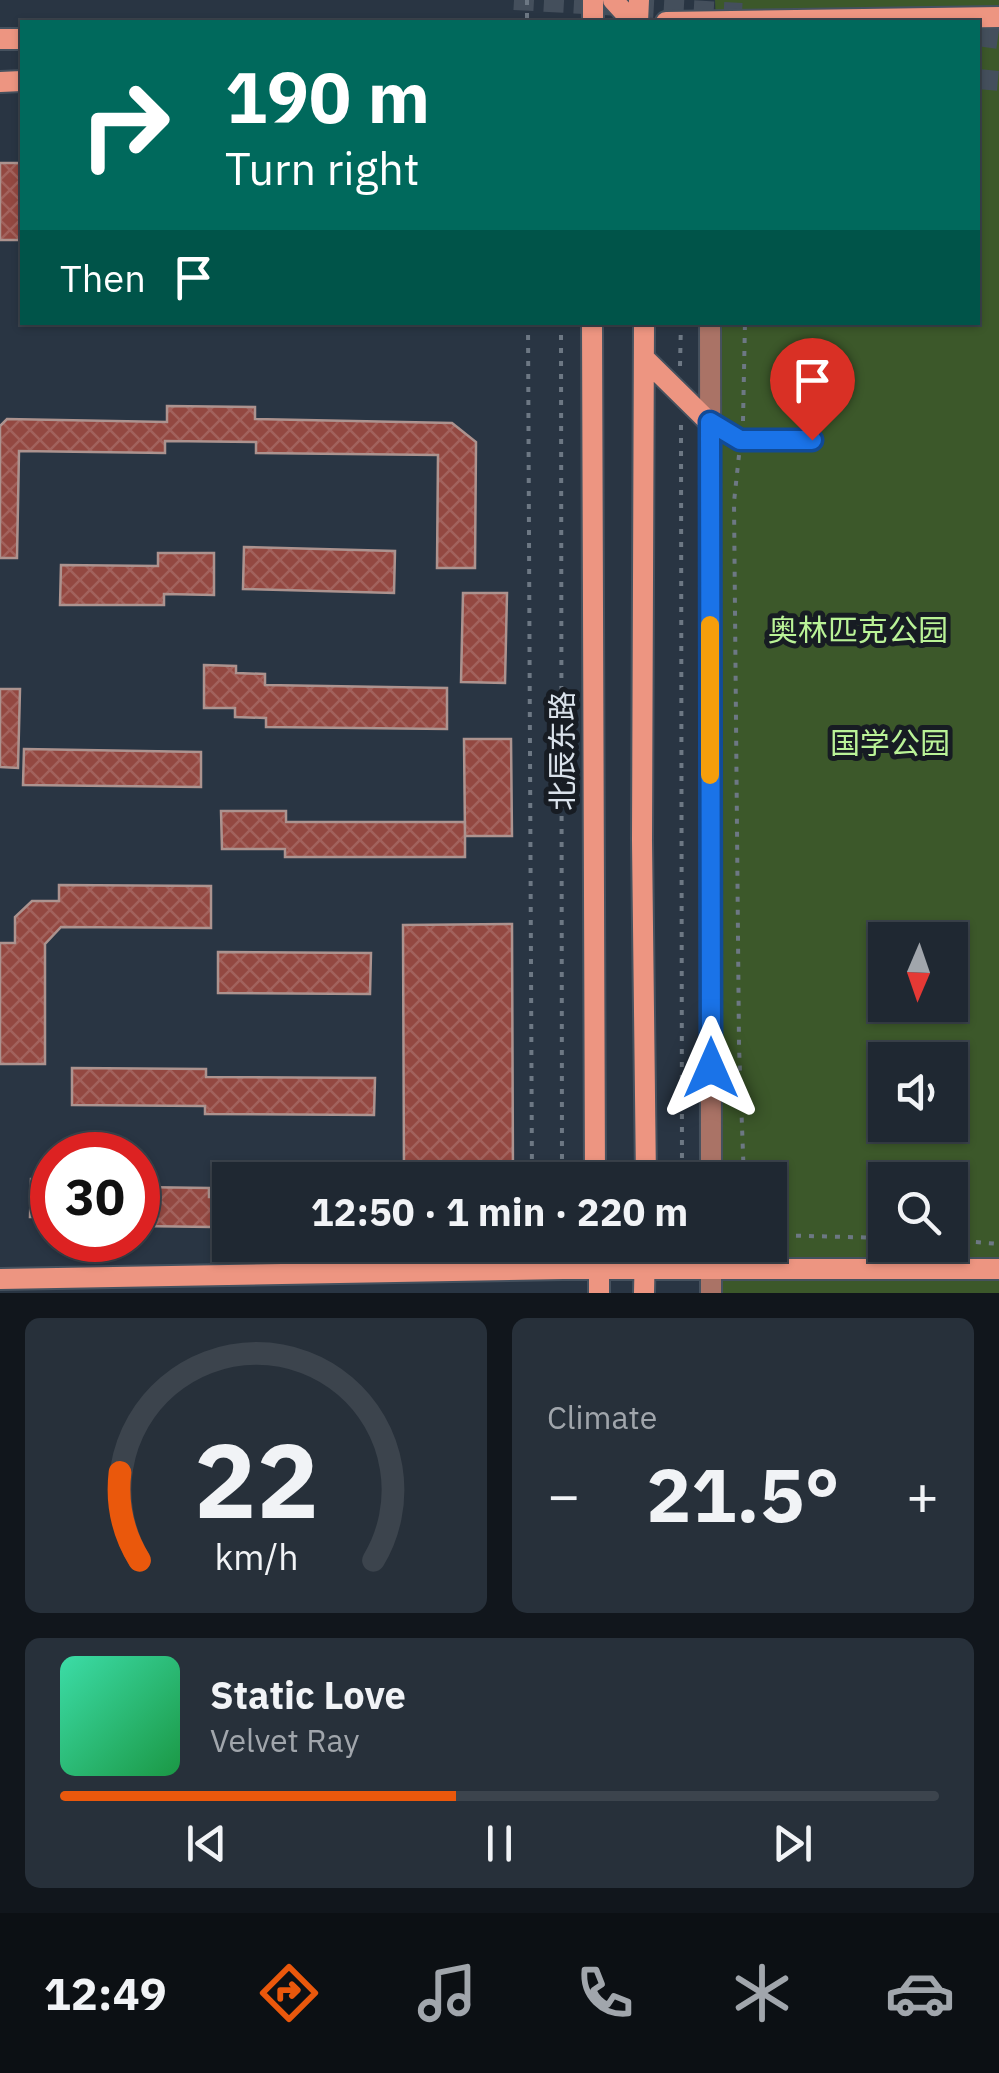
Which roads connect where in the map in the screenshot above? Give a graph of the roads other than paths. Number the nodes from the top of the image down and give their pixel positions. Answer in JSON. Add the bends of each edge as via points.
{"nodes":[{"id":1,"x":613,"y":0,"type":"edge"},
{"id":2,"x":999,"y":17,"type":"edge"},
{"id":3,"x":634,"y":20,"type":"edge"},
{"id":4,"x":782,"y":20,"type":"edge"},
{"id":5,"x":592,"y":325,"type":"edge"},
{"id":6,"x":644,"y":325,"type":"edge"},
{"id":7,"x":710,"y":325,"type":"edge"},
{"id":8,"x":645,"y":359,"type":"junction"},
{"id":9,"x":710,"y":422,"type":"junction"},
{"id":10,"x":812,"y":440,"type":"dead end"},
{"id":11,"x":595,"y":1162,"type":"edge"},
{"id":12,"x":646,"y":1162,"type":"edge"},
{"id":13,"x":711,"y":1162,"type":"edge"},
{"id":14,"x":600,"y":1262,"type":"edge"},
{"id":15,"x":711,"y":1262,"type":"edge"},
{"id":16,"x":600,"y":1268,"type":"junction"},
{"id":17,"x":711,"y":1268,"type":"junction"},
{"id":18,"x":999,"y":1270,"type":"edge"},
{"id":19,"x":0,"y":1278,"type":"edge"},
{"id":20,"x":644,"y":1282,"type":"edge"},
{"id":21,"x":599,"y":1293,"type":"edge"},
{"id":22,"x":711,"y":1293,"type":"edge"}],
"edges":[{"from":1,"to":3,"type":"main road"},
{"from":2,"to":4,"type":"main road"},
{"from":5,"to":11,"type":"main road","name":"北辰东路"},
{"from":6,"to":8,"type":"main road"},
{"from":7,"to":9,"type":"street"},
{"from":8,"to":9,"type":"main road"},
{"from":8,"to":12,"type":"main road"},
{"from":9,"to":10,"type":"lane","via":[[740,440]]},
{"from":9,"to":13,"type":"street"},
{"from":14,"to":16,"type":"main road"},
{"from":15,"to":17,"type":"street"},
{"from":16,"to":19,"type":"main road"},
{"from":16,"to":20,"type":"main road"},
{"from":16,"to":21,"type":"main road"},
{"from":17,"to":18,"type":"main road"},
{"from":17,"to":20,"type":"main road"},
{"from":17,"to":22,"type":"street"}]}
